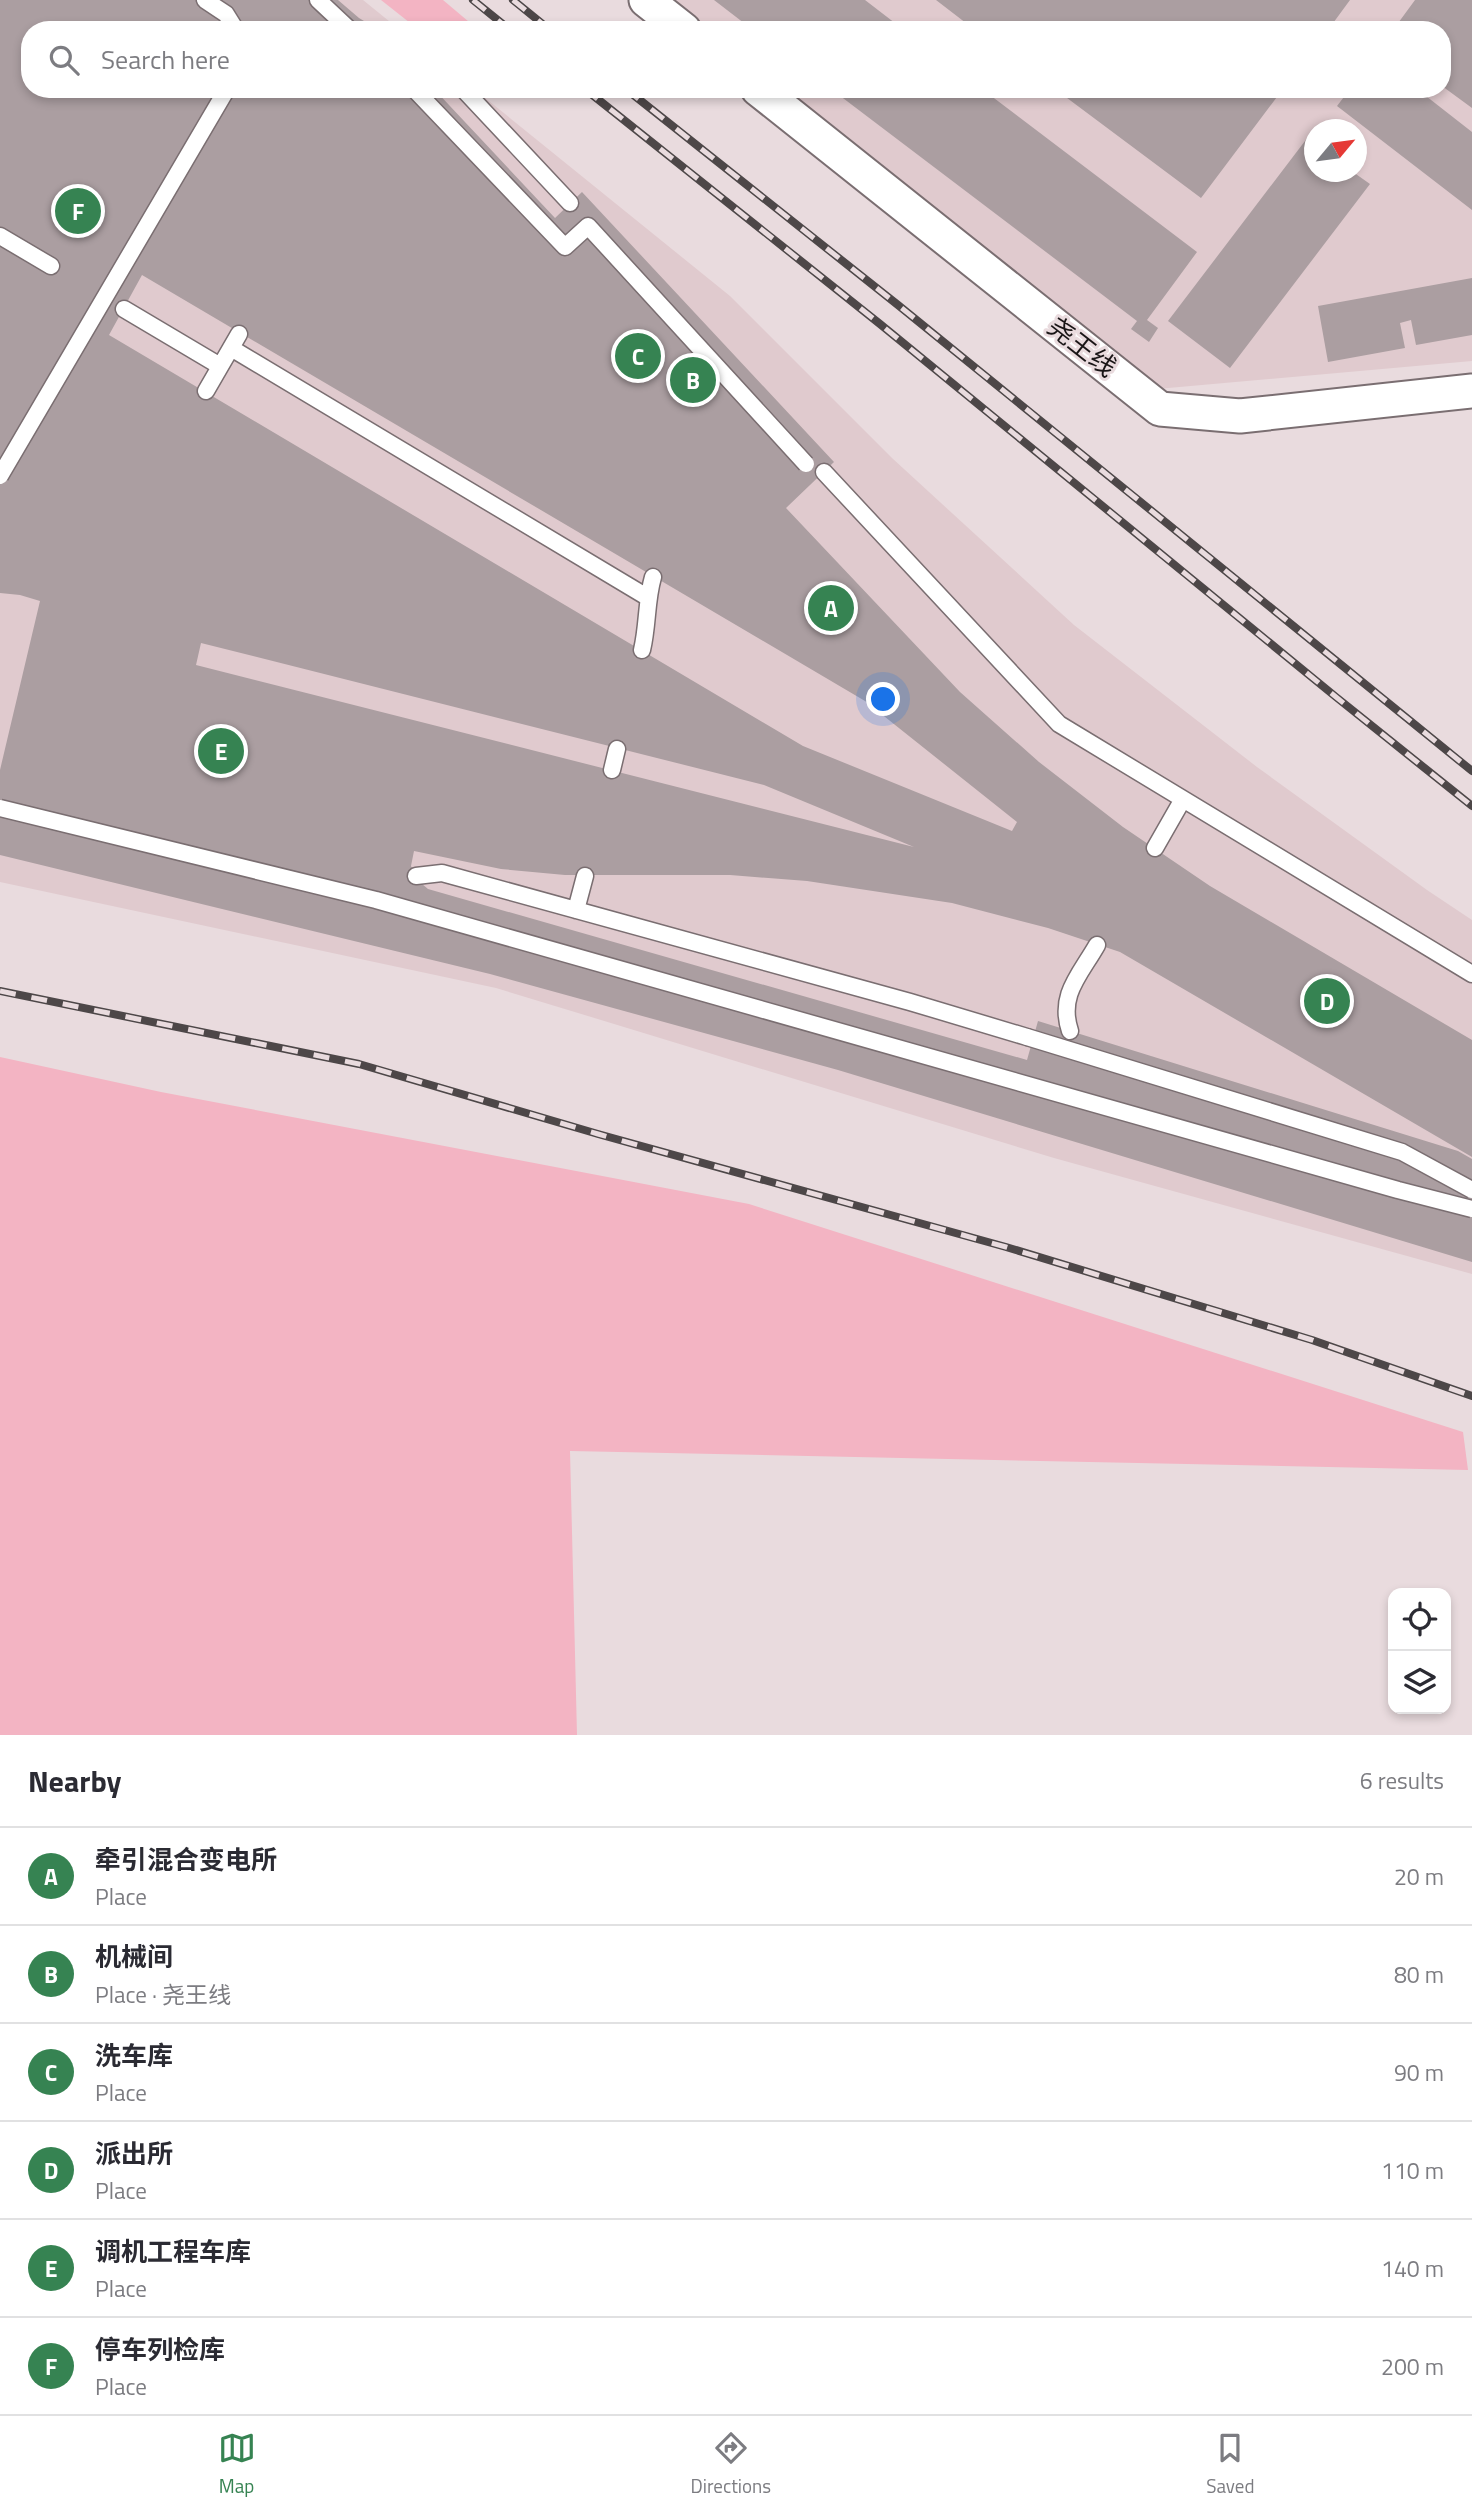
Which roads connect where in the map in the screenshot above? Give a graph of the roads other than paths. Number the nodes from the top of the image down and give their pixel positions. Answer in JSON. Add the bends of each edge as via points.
{"nodes":[{"id":1,"x":205,"y":0,"type":"edge"},
{"id":2,"x":318,"y":0,"type":"edge"},
{"id":3,"x":646,"y":0,"type":"edge"},
{"id":4,"x":230,"y":21,"type":"edge"},
{"id":5,"x":340,"y":21,"type":"edge"},
{"id":6,"x":673,"y":21,"type":"edge"},
{"id":7,"x":222,"y":98,"type":"edge"},
{"id":8,"x":423,"y":98,"type":"edge"},
{"id":9,"x":471,"y":98,"type":"edge"},
{"id":10,"x":769,"y":98,"type":"edge"},
{"id":11,"x":570,"y":203,"type":"dead end"},
{"id":12,"x":0,"y":236,"type":"edge"},
{"id":13,"x":51,"y":266,"type":"dead end"},
{"id":14,"x":124,"y":309,"type":"dead end"},
{"id":15,"x":239,"y":334,"type":"dead end"},
{"id":16,"x":231,"y":348,"type":"junction"},
{"id":17,"x":220,"y":366,"type":"junction"},
{"id":18,"x":206,"y":391,"type":"dead end"},
{"id":19,"x":1472,"y":391,"type":"edge"},
{"id":20,"x":806,"y":464,"type":"dead end"},
{"id":21,"x":824,"y":472,"type":"dead end"},
{"id":22,"x":0,"y":476,"type":"edge"},
{"id":23,"x":653,"y":577,"type":"dead end"},
{"id":24,"x":647,"y":597,"type":"junction"},
{"id":25,"x":642,"y":650,"type":"dead end"},
{"id":26,"x":617,"y":748,"type":"dead end"},
{"id":27,"x":612,"y":770,"type":"dead end"},
{"id":28,"x":1183,"y":799,"type":"junction"},
{"id":29,"x":0,"y":808,"type":"edge"},
{"id":30,"x":1155,"y":848,"type":"dead end"},
{"id":31,"x":416,"y":876,"type":"dead end"},
{"id":32,"x":585,"y":876,"type":"dead end"},
{"id":33,"x":576,"y":910,"type":"junction"},
{"id":34,"x":1097,"y":945,"type":"dead end"},
{"id":35,"x":1472,"y":974,"type":"edge"},
{"id":36,"x":1070,"y":1031,"type":"dead end"},
{"id":37,"x":1472,"y":1190,"type":"edge"},
{"id":38,"x":1472,"y":1209,"type":"edge"}],
"edges":[{"from":1,"to":4,"type":"lane"},
{"from":2,"to":5,"type":"lane"},
{"from":3,"to":6,"type":"street"},
{"from":7,"to":22,"type":"lane","bridge":true},
{"from":8,"to":20,"type":"lane","bridge":true,"via":[[565,247],[588,226]]},
{"from":9,"to":11,"type":"lane"},
{"from":10,"to":19,"type":"street","name":"尧王线","via":[[1160,409],[1240,415]]},
{"from":12,"to":13,"type":"lane"},
{"from":14,"to":17,"type":"lane"},
{"from":15,"to":16,"type":"lane"},
{"from":16,"to":17,"type":"lane"},
{"from":16,"to":24,"type":"lane"},
{"from":17,"to":18,"type":"lane"},
{"from":21,"to":28,"type":"lane","via":[[1059,724]]},
{"from":23,"to":24,"type":"lane"},
{"from":24,"to":25,"type":"lane","via":[[648,626]]},
{"from":26,"to":27,"type":"lane"},
{"from":28,"to":30,"type":"lane"},
{"from":28,"to":35,"type":"lane"},
{"from":29,"to":38,"type":"lane","bridge":true,"via":[[376,900]]},
{"from":31,"to":33,"type":"lane","via":[[442,873]]},
{"from":32,"to":33,"type":"lane"},
{"from":33,"to":37,"type":"lane","bridge":true,"via":[[910,1002],[1402,1152]]},
{"from":34,"to":36,"type":"lane","via":[[1068,994],[1065,1006]]}]}
